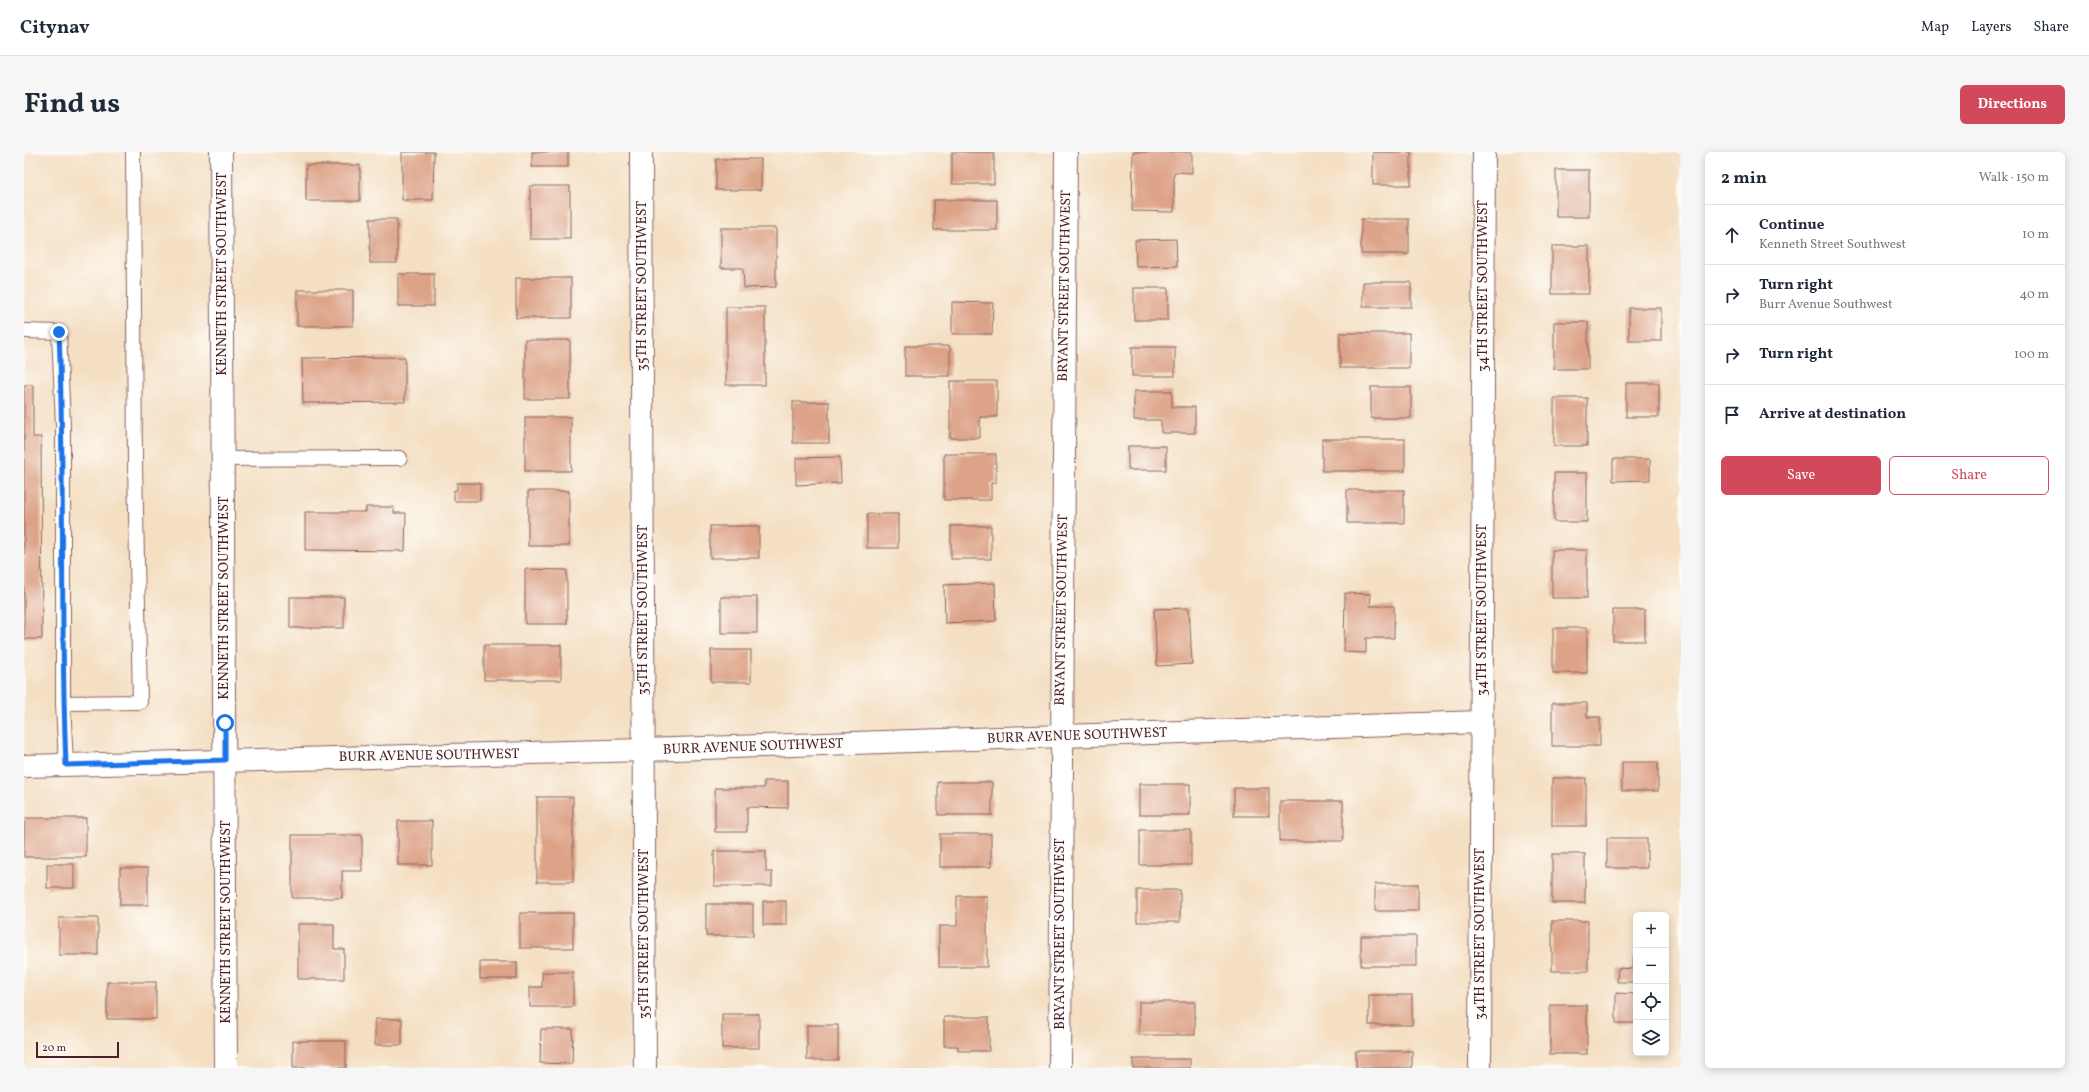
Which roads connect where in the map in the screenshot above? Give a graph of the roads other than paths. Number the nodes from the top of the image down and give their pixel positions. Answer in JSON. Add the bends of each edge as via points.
{"nodes":[{"id":1,"x":133,"y":152,"type":"edge"},
{"id":2,"x":221,"y":152,"type":"edge"},
{"id":3,"x":641,"y":152,"type":"edge"},
{"id":4,"x":1066,"y":152,"type":"edge"},
{"id":5,"x":1484,"y":152,"type":"edge"},
{"id":6,"x":24,"y":331,"type":"edge"},
{"id":7,"x":400,"y":458,"type":"dead end"},
{"id":8,"x":223,"y":459,"type":"junction"},
{"id":9,"x":63,"y":703,"type":"junction"},
{"id":10,"x":1481,"y":722,"type":"junction"},
{"id":11,"x":1061,"y":736,"type":"junction"},
{"id":12,"x":644,"y":750,"type":"junction"},
{"id":13,"x":225,"y":760,"type":"junction"},
{"id":14,"x":66,"y":765,"type":"junction"},
{"id":15,"x":24,"y":766,"type":"edge"},
{"id":16,"x":226,"y":1068,"type":"edge"},
{"id":17,"x":645,"y":1068,"type":"edge"},
{"id":18,"x":1060,"y":1068,"type":"edge"},
{"id":19,"x":1480,"y":1068,"type":"edge"}],
"edges":[{"from":1,"to":9,"type":"lane","via":[[140,702]]},
{"from":2,"to":8,"type":"street","name":"KENNETH STREET SOUTHWEST"},
{"from":3,"to":12,"type":"street","name":"35TH STREET SOUTHWEST"},
{"from":4,"to":11,"type":"street","name":"BRYANT STREET SOUTHWEST"},
{"from":5,"to":10,"type":"street","name":"34TH STREET SOUTHWEST"},
{"from":6,"to":9,"type":"lane","via":[[59,332],[63,426]]},
{"from":7,"to":8,"type":"lane"},
{"from":8,"to":13,"type":"street","name":"KENNETH STREET SOUTHWEST"},
{"from":9,"to":14,"type":"lane"},
{"from":10,"to":11,"type":"street","name":"BURR AVENUE SOUTHWEST"},
{"from":10,"to":19,"type":"street","name":"34TH STREET SOUTHWEST"},
{"from":11,"to":12,"type":"street","name":"BURR AVENUE SOUTHWEST"},
{"from":11,"to":18,"type":"street","name":"BRYANT STREET SOUTHWEST"},
{"from":12,"to":13,"type":"street","name":"BURR AVENUE SOUTHWEST"},
{"from":12,"to":17,"type":"street","name":"35TH STREET SOUTHWEST"},
{"from":13,"to":14,"type":"street","name":"BURR AVENUE SOUTHWEST"},
{"from":13,"to":16,"type":"street","name":"KENNETH STREET SOUTHWEST"},
{"from":14,"to":15,"type":"street","name":"BURR AVENUE SOUTHWEST"}]}
